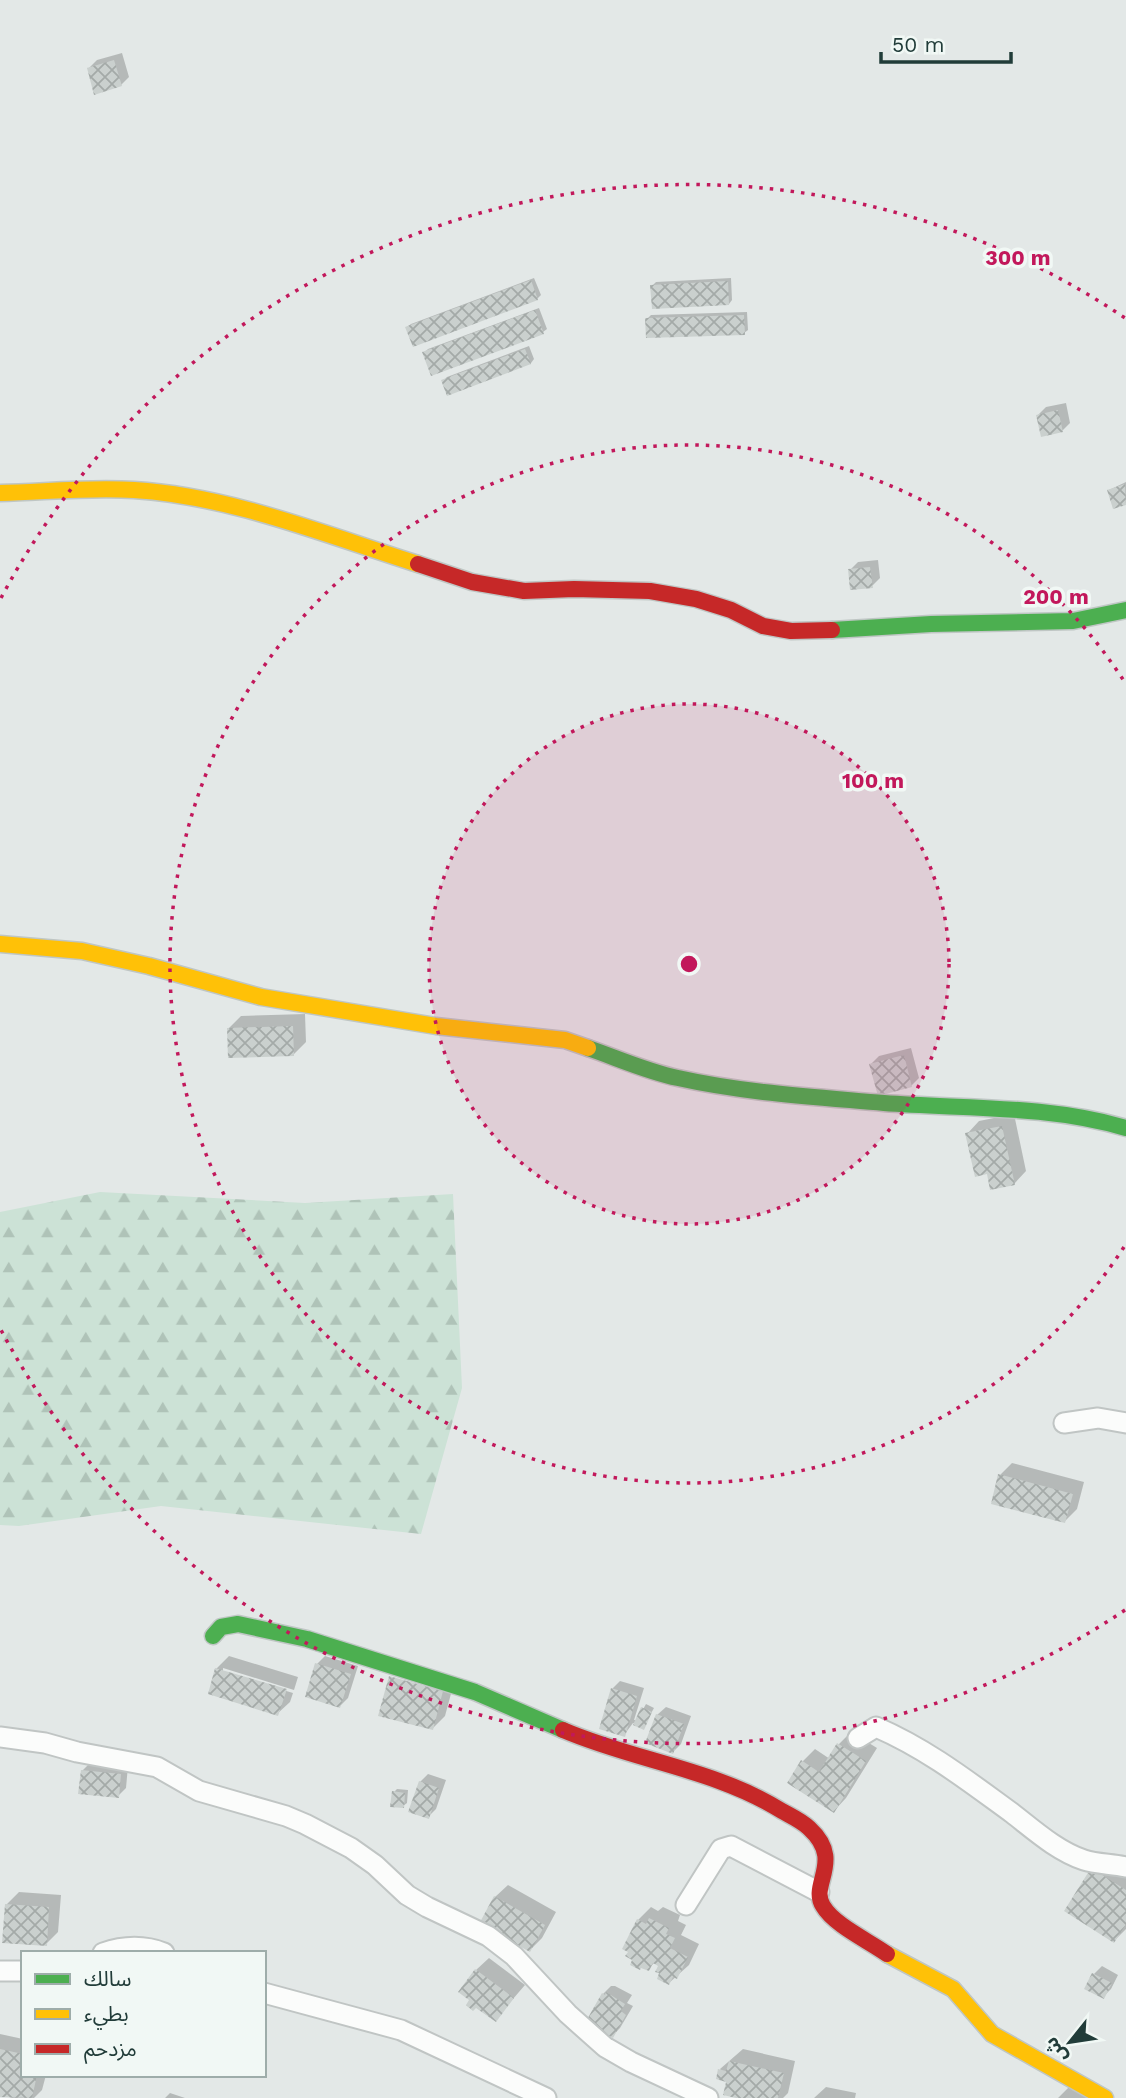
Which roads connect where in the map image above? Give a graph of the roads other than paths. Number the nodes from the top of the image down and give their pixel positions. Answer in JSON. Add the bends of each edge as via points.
{"nodes":[{"id":1,"x":0,"y":493,"type":"edge"},
{"id":2,"x":1126,"y":610,"type":"edge"},
{"id":3,"x":0,"y":944,"type":"edge"},
{"id":4,"x":1126,"y":1128,"type":"edge"},
{"id":5,"x":1064,"y":1423,"type":"dead end"},
{"id":6,"x":1126,"y":1423,"type":"edge"},
{"id":7,"x":213,"y":1636,"type":"dead end"},
{"id":8,"x":0,"y":1737,"type":"edge"},
{"id":9,"x":858,"y":1738,"type":"dead end"},
{"id":10,"x":1126,"y":1867,"type":"edge"},
{"id":11,"x":819,"y":1892,"type":"junction"},
{"id":12,"x":686,"y":1905,"type":"dead end"},
{"id":13,"x":108,"y":1951,"type":"edge"},
{"id":14,"x":159,"y":1951,"type":"edge"},
{"id":15,"x":0,"y":1971,"type":"edge"},
{"id":16,"x":21,"y":1971,"type":"edge"},
{"id":17,"x":266,"y":1994,"type":"edge"},
{"id":18,"x":546,"y":2098,"type":"edge"},
{"id":19,"x":708,"y":2098,"type":"edge"},
{"id":20,"x":1105,"y":2098,"type":"edge"}],
"edges":[{"from":1,"to":2,"type":"street","via":[[133,490],[197,498],[278,519],[472,582],[524,591],[650,591],[696,599],[763,626],[791,631],[1073,621]]},
{"from":3,"to":4,"type":"street","via":[[82,951],[325,1009],[436,1027],[565,1040],[676,1078],[741,1089],[1088,1117]]},
{"from":5,"to":6,"type":"street","via":[[1098,1418]]},
{"from":7,"to":11,"type":"street","via":[[221,1627],[238,1624],[307,1639],[475,1692],[587,1740],[699,1772],[766,1801],[809,1828],[826,1856]]},
{"from":8,"to":19,"type":"street","via":[[157,1767],[199,1791],[305,1824],[351,1848],[407,1895],[488,1936],[606,2047]]},
{"from":9,"to":10,"type":"street","via":[[876,1727],[906,1740],[1057,1846],[1085,1861]]},
{"from":11,"to":12,"type":"street","via":[[731,1846],[721,1849]]},
{"from":11,"to":20,"type":"street","via":[[822,1905],[833,1918],[900,1962],[953,1989],[992,2034]]},
{"from":13,"to":14,"type":"street","via":[[118,1947]]},
{"from":15,"to":16,"type":"street"},
{"from":17,"to":18,"type":"street","via":[[401,2030]]}]}
